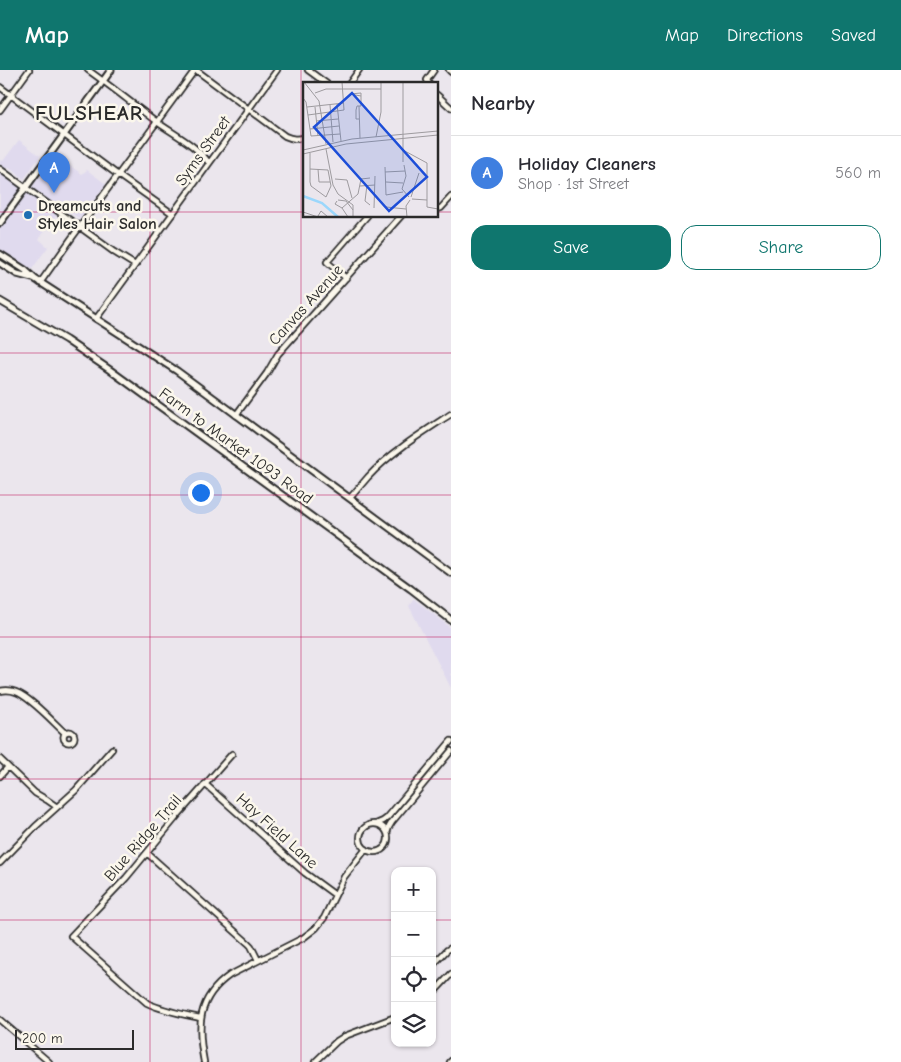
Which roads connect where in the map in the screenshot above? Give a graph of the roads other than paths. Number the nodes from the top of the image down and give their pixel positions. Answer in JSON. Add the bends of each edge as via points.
{"nodes":[{"id":1,"x":29,"y":70,"type":"edge"},
{"id":2,"x":88,"y":70,"type":"edge"},
{"id":3,"x":111,"y":70,"type":"edge"},
{"id":4,"x":196,"y":70,"type":"edge"},
{"id":5,"x":277,"y":70,"type":"edge"},
{"id":6,"x":308,"y":70,"type":"edge"},
{"id":7,"x":359,"y":70,"type":"edge"},
{"id":8,"x":434,"y":70,"type":"edge"},
{"id":9,"x":104,"y":81,"type":"junction"},
{"id":10,"x":324,"y":82,"type":"edge"},
{"id":11,"x":350,"y":82,"type":"edge"},
{"id":12,"x":428,"y":82,"type":"edge"},
{"id":13,"x":0,"y":87,"type":"edge"},
{"id":14,"x":11,"y":95,"type":"junction"},
{"id":15,"x":438,"y":96,"type":"edge"},
{"id":16,"x":451,"y":108,"type":"edge"},
{"id":17,"x":249,"y":109,"type":"junction"},
{"id":18,"x":0,"y":110,"type":"edge"},
{"id":19,"x":158,"y":122,"type":"junction"},
{"id":20,"x":64,"y":134,"type":"junction"},
{"id":21,"x":302,"y":138,"type":"edge"},
{"id":22,"x":209,"y":163,"type":"junction"},
{"id":23,"x":0,"y":169,"type":"edge"},
{"id":24,"x":118,"y":175,"type":"junction"},
{"id":25,"x":26,"y":187,"type":"junction"},
{"id":26,"x":451,"y":197,"type":"edge"},
{"id":27,"x":438,"y":210,"type":"edge"},
{"id":28,"x":173,"y":214,"type":"junction"},
{"id":29,"x":365,"y":218,"type":"edge"},
{"id":30,"x":399,"y":218,"type":"edge"},
{"id":31,"x":0,"y":223,"type":"edge"},
{"id":32,"x":80,"y":227,"type":"junction"},
{"id":33,"x":0,"y":254,"type":"edge"},
{"id":34,"x":0,"y":263,"type":"edge"},
{"id":35,"x":134,"y":265,"type":"junction"},
{"id":36,"x":346,"y":278,"type":"junction"},
{"id":37,"x":35,"y":279,"type":"junction"},
{"id":38,"x":40,"y":283,"type":"junction"},
{"id":39,"x":0,"y":301,"type":"edge"},
{"id":40,"x":96,"y":319,"type":"junction"},
{"id":41,"x":451,"y":414,"type":"edge"},
{"id":42,"x":236,"y":415,"type":"junction"},
{"id":43,"x":350,"y":498,"type":"junction"},
{"id":44,"x":451,"y":573,"type":"edge"},
{"id":45,"x":451,"y":620,"type":"edge"},
{"id":46,"x":0,"y":691,"type":"edge"},
{"id":47,"x":65,"y":733,"type":"dead end"},
{"id":48,"x":451,"y":743,"type":"edge"},
{"id":49,"x":112,"y":749,"type":"dead end"},
{"id":50,"x":451,"y":752,"type":"edge"},
{"id":51,"x":232,"y":754,"type":"dead end"},
{"id":52,"x":0,"y":759,"type":"edge"},
{"id":53,"x":8,"y":767,"type":"junction"},
{"id":54,"x":0,"y":776,"type":"edge"},
{"id":55,"x":205,"y":784,"type":"junction"},
{"id":56,"x":57,"y":807,"type":"junction"},
{"id":57,"x":376,"y":824,"type":"junction"},
{"id":58,"x":387,"y":833,"type":"junction"},
{"id":59,"x":366,"y":849,"type":"junction"},
{"id":60,"x":147,"y":853,"type":"junction"},
{"id":61,"x":0,"y":864,"type":"edge"},
{"id":62,"x":335,"y":895,"type":"junction"},
{"id":63,"x":451,"y":948,"type":"edge"},
{"id":64,"x":258,"y":960,"type":"junction"},
{"id":65,"x":436,"y":961,"type":"edge"},
{"id":66,"x":451,"y":974,"type":"edge"},
{"id":67,"x":436,"y":990,"type":"edge"},
{"id":68,"x":200,"y":1018,"type":"junction"},
{"id":69,"x":391,"y":1019,"type":"edge"},
{"id":70,"x":0,"y":1020,"type":"edge"},
{"id":71,"x":49,"y":1062,"type":"edge"},
{"id":72,"x":204,"y":1062,"type":"edge"},
{"id":73,"x":315,"y":1062,"type":"edge"}],
"edges":[{"from":1,"to":14,"type":"street"},
{"from":2,"to":9,"type":"street"},
{"from":3,"to":9,"type":"main road"},
{"from":4,"to":17,"type":"street"},
{"from":4,"to":19,"type":"street"},
{"from":5,"to":17,"type":"street","name":"Syms Street"},
{"from":6,"to":10,"type":"street"},
{"from":7,"to":11,"type":"street"},
{"from":8,"to":12,"type":"street"},
{"from":9,"to":19,"type":"street"},
{"from":9,"to":20,"type":"main road"},
{"from":13,"to":14,"type":"street"},
{"from":14,"to":18,"type":"street"},
{"from":14,"to":20,"type":"street"},
{"from":15,"to":16,"type":"street"},
{"from":17,"to":21,"type":"street","via":[[285,136]]},
{"from":17,"to":22,"type":"street","name":"Syms Street"},
{"from":19,"to":22,"type":"street","via":[[195,148]]},
{"from":19,"to":24,"type":"street"},
{"from":20,"to":24,"type":"street"},
{"from":20,"to":25,"type":"main road"},
{"from":22,"to":28,"type":"street","name":"Syms Street"},
{"from":23,"to":25,"type":"street"},
{"from":24,"to":28,"type":"street"},
{"from":24,"to":32,"type":"street"},
{"from":25,"to":31,"type":"main road"},
{"from":25,"to":32,"type":"street"},
{"from":26,"to":27,"type":"street"},
{"from":28,"to":35,"type":"street","name":"Syms Street"},
{"from":29,"to":36,"type":"street","via":[[327,262]]},
{"from":30,"to":36,"type":"street","name":"Canvas Avenue"},
{"from":32,"to":35,"type":"street"},
{"from":32,"to":38,"type":"street"},
{"from":33,"to":37,"type":"main road","name":"Farm to Market 1093 Road"},
{"from":34,"to":37,"type":"main road","via":[[17,274]]},
{"from":35,"to":40,"type":"street","name":"Syms Street"},
{"from":36,"to":42,"type":"street","name":"Canvas Avenue","via":[[278,354]]},
{"from":37,"to":38,"type":"main road","name":"Farm to Market 1093 Road"},
{"from":38,"to":40,"type":"main road","name":"Farm to Market 1093 Road"},
{"from":39,"to":45,"type":"main road","name":"Farm to Market 1093 Road","via":[[110,370]]},
{"from":40,"to":42,"type":"main road","name":"Farm to Market 1093 Road"},
{"from":41,"to":43,"type":"street","via":[[389,458]]},
{"from":42,"to":43,"type":"main road","name":"Farm to Market 1093 Road"},
{"from":43,"to":44,"type":"main road","name":"Farm to Market 1093 Road"},
{"from":46,"to":47,"type":"street","via":[[10,690],[26,697]]},
{"from":48,"to":57,"type":"street","via":[[387,818]]},
{"from":49,"to":56,"type":"street"},
{"from":50,"to":58,"type":"street","via":[[392,822]]},
{"from":51,"to":55,"type":"street","name":"Blue Ridge Trail"},
{"from":52,"to":53,"type":"street"},
{"from":53,"to":54,"type":"street"},
{"from":53,"to":56,"type":"street","via":[[35,793]]},
{"from":55,"to":60,"type":"street","name":"Blue Ridge Trail"},
{"from":55,"to":62,"type":"street","name":"Hay Field Lane","via":[[305,873]]},
{"from":56,"to":61,"type":"street"},
{"from":57,"to":58,"type":"street"},
{"from":57,"to":59,"type":"street","via":[[362,832],[361,841]]},
{"from":58,"to":59,"type":"street","via":[[388,841],[384,848],[373,852]]},
{"from":59,"to":62,"type":"street","via":[[348,871]]},
{"from":60,"to":64,"type":"street","via":[[248,943]]},
{"from":60,"to":68,"type":"street","name":"Blue Ridge Trail","via":[[71,936],[147,1003],[169,1012]]},
{"from":62,"to":64,"type":"street","via":[[316,928]]},
{"from":63,"to":65,"type":"street"},
{"from":64,"to":68,"type":"street","via":[[217,985]]},
{"from":66,"to":67,"type":"street"},
{"from":68,"to":72,"type":"street"},
{"from":69,"to":73,"type":"street","via":[[345,1036]]},
{"from":70,"to":71,"type":"street"}]}
